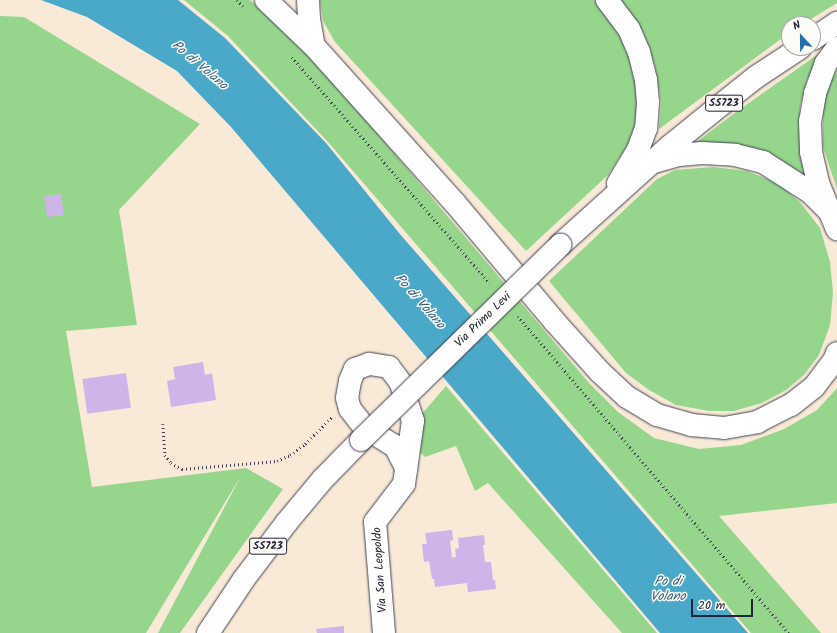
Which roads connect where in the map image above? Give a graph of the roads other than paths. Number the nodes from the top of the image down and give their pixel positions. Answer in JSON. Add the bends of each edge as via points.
{"nodes":[{"id":1,"x":266,"y":0,"type":"edge"},
{"id":2,"x":289,"y":0,"type":"edge"},
{"id":3,"x":308,"y":0,"type":"edge"},
{"id":4,"x":607,"y":0,"type":"edge"},
{"id":5,"x":837,"y":23,"type":"edge"},
{"id":6,"x":821,"y":34,"type":"edge"},
{"id":7,"x":314,"y":46,"type":"junction"},
{"id":8,"x":837,"y":48,"type":"edge"},
{"id":9,"x":788,"y":56,"type":"edge"},
{"id":10,"x":651,"y":163,"type":"junction"},
{"id":11,"x":598,"y":210,"type":"junction"},
{"id":12,"x":834,"y":221,"type":"edge"},
{"id":13,"x":837,"y":353,"type":"edge"},
{"id":14,"x":406,"y":468,"type":"junction"},
{"id":15,"x":208,"y":633,"type":"edge"},
{"id":16,"x":384,"y":633,"type":"edge"}],
"edges":[{"from":1,"to":7,"type":"main road"},
{"from":2,"to":7,"type":"main road"},
{"from":3,"to":7,"type":"main road"},
{"from":4,"to":11,"type":"main road","via":[[629,28],[639,52],[648,102],[646,128],[638,150],[618,184]]},
{"from":5,"to":6,"type":"main road"},
{"from":7,"to":13,"type":"main road","via":[[454,202],[555,322],[600,372],[633,401],[657,415],[691,425],[724,428],[757,422],[791,405],[814,387],[835,360]]},
{"from":8,"to":12,"type":"main road","via":[[826,63],[815,94],[810,121],[811,152],[818,183]]},
{"from":9,"to":10,"type":"main road","name":"Via Primo Levi","number":"SS723","via":[[745,86]]},
{"from":10,"to":11,"type":"main road","name":"Via Primo Levi","number":"SS723"},
{"from":10,"to":12,"type":"main road","via":[[679,155],[702,153],[734,155],[763,162],[810,192]]},
{"from":11,"to":15,"type":"main road","name":"Via Primo Levi","number":"SS723","bridge":true,"via":[[323,479],[244,579]]},
{"from":14,"to":14,"type":"main road","name":"Via San Leopoldo","via":[[413,421],[401,383],[388,367],[369,364],[355,369],[350,381],[350,410],[364,427],[395,446]]},
{"from":14,"to":16,"type":"main road","name":"Via San Leopoldo","via":[[404,484],[375,522]]}]}
